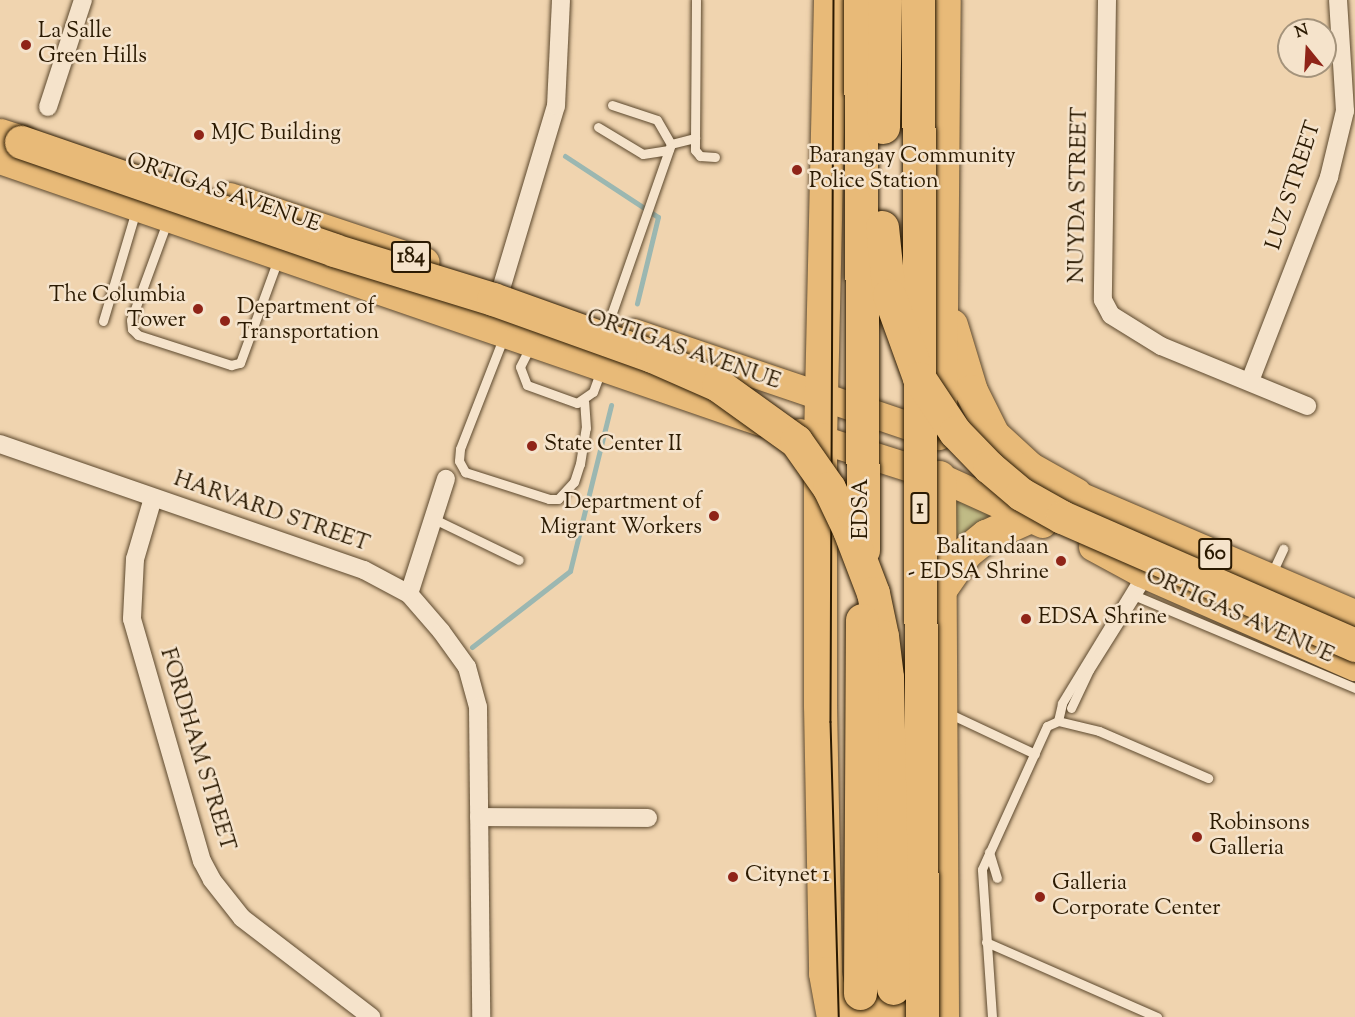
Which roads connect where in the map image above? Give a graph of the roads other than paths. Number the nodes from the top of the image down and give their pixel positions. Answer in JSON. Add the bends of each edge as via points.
{"nodes":[{"id":1,"x":83,"y":0,"type":"edge"},
{"id":2,"x":560,"y":0,"type":"edge"},
{"id":3,"x":696,"y":0,"type":"edge"},
{"id":4,"x":830,"y":0,"type":"edge"},
{"id":5,"x":846,"y":0,"type":"edge"},
{"id":6,"x":860,"y":0,"type":"edge"},
{"id":7,"x":885,"y":0,"type":"edge"},
{"id":8,"x":918,"y":0,"type":"edge"},
{"id":9,"x":944,"y":0,"type":"edge"},
{"id":10,"x":1107,"y":0,"type":"edge"},
{"id":11,"x":1338,"y":0,"type":"edge"},
{"id":12,"x":1350,"y":102,"type":"edge"},
{"id":13,"x":612,"y":105,"type":"dead end"},
{"id":14,"x":48,"y":106,"type":"dead end"},
{"id":15,"x":0,"y":118,"type":"edge"},
{"id":16,"x":598,"y":127,"type":"dead end"},
{"id":17,"x":695,"y":138,"type":"junction"},
{"id":18,"x":7,"y":146,"type":"edge"},
{"id":19,"x":670,"y":147,"type":"junction"},
{"id":20,"x":715,"y":157,"type":"dead end"},
{"id":21,"x":942,"y":205,"type":"junction"},
{"id":22,"x":136,"y":207,"type":"junction"},
{"id":23,"x":168,"y":218,"type":"junction"},
{"id":24,"x":316,"y":225,"type":"junction"},
{"id":25,"x":848,"y":234,"type":"junction"},
{"id":26,"x":368,"y":242,"type":"junction"},
{"id":27,"x":294,"y":262,"type":"junction"},
{"id":28,"x":354,"y":282,"type":"junction"},
{"id":29,"x":941,"y":283,"type":"junction"},
{"id":30,"x":501,"y":289,"type":"junction"},
{"id":31,"x":104,"y":321,"type":"dead end"},
{"id":32,"x":609,"y":324,"type":"junction"},
{"id":33,"x":504,"y":334,"type":"junction"},
{"id":34,"x":532,"y":344,"type":"junction"},
{"id":35,"x":602,"y":368,"type":"junction"},
{"id":36,"x":1250,"y":381,"type":"junction"},
{"id":37,"x":584,"y":402,"type":"junction"},
{"id":38,"x":839,"y":402,"type":"junction"},
{"id":39,"x":1307,"y":406,"type":"dead end"},
{"id":40,"x":745,"y":417,"type":"junction"},
{"id":41,"x":940,"y":436,"type":"junction"},
{"id":42,"x":0,"y":444,"type":"edge"},
{"id":43,"x":836,"y":444,"type":"junction"},
{"id":44,"x":1032,"y":475,"type":"junction"},
{"id":45,"x":939,"y":477,"type":"junction"},
{"id":46,"x":446,"y":479,"type":"dead end"},
{"id":47,"x":1075,"y":494,"type":"junction"},
{"id":48,"x":153,"y":498,"type":"junction"},
{"id":49,"x":829,"y":501,"type":"junction"},
{"id":50,"x":1026,"y":517,"type":"junction"},
{"id":51,"x":434,"y":519,"type":"junction"},
{"id":52,"x":1283,"y":549,"type":"dead end"},
{"id":53,"x":519,"y":560,"type":"dead end"},
{"id":54,"x":1139,"y":574,"type":"junction"},
{"id":55,"x":1270,"y":577,"type":"junction"},
{"id":56,"x":938,"y":591,"type":"junction"},
{"id":57,"x":409,"y":594,"type":"junction"},
{"id":58,"x":1355,"y":614,"type":"edge"},
{"id":59,"x":1352,"y":655,"type":"edge"},
{"id":60,"x":838,"y":676,"type":"junction"},
{"id":61,"x":1355,"y":688,"type":"edge"},
{"id":62,"x":938,"y":704,"type":"junction"},
{"id":63,"x":1071,"y":708,"type":"dead end"},
{"id":64,"x":1058,"y":721,"type":"junction"},
{"id":65,"x":1035,"y":754,"type":"junction"},
{"id":66,"x":1208,"y":778,"type":"dead end"},
{"id":67,"x":479,"y":817,"type":"junction"},
{"id":68,"x":648,"y":818,"type":"dead end"},
{"id":69,"x":988,"y":852,"type":"junction"},
{"id":70,"x":997,"y":878,"type":"dead end"},
{"id":71,"x":986,"y":942,"type":"junction"},
{"id":72,"x":893,"y":1003,"type":"edge"},
{"id":73,"x":860,"y":1005,"type":"edge"},
{"id":74,"x":1138,"y":1013,"type":"edge"},
{"id":75,"x":371,"y":1017,"type":"edge"},
{"id":76,"x":482,"y":1017,"type":"edge"},
{"id":77,"x":833,"y":1017,"type":"edge"},
{"id":78,"x":922,"y":1017,"type":"edge"},
{"id":79,"x":942,"y":1017,"type":"edge"},
{"id":80,"x":992,"y":1017,"type":"edge"},
{"id":81,"x":1157,"y":1017,"type":"edge"}],
"edges":[{"from":1,"to":14,"type":"street"},
{"from":2,"to":30,"type":"street","via":[[556,106]]},
{"from":3,"to":17,"type":"lane"},
{"from":4,"to":38,"type":"highway"},
{"from":5,"to":25,"type":"highway"},
{"from":6,"to":73,"type":"highway","name":"EDSA","bridge":true},
{"from":7,"to":59,"type":"highway","bridge":true,"via":[[884,269],[906,349],[944,418],[990,467],[1041,506]]},
{"from":8,"to":78,"type":"highway","number":"1","bridge":true},
{"from":9,"to":21,"type":"highway","number":"1"},
{"from":10,"to":36,"type":"street","name":"NUYDA STREET","via":[[1103,300],[1112,315],[1161,346]]},
{"from":11,"to":12,"type":"street","name":"LUZ STREET"},
{"from":12,"to":36,"type":"street","name":"LUZ STREET","via":[[1329,177]]},
{"from":13,"to":19,"type":"lane","via":[[657,120]]},
{"from":15,"to":24,"type":"main road","name":"ORTIGAS AVENUE","number":"184"},
{"from":16,"to":19,"type":"lane","via":[[643,154]]},
{"from":17,"to":19,"type":"lane"},
{"from":17,"to":20,"type":"lane","via":[[697,154]]},
{"from":18,"to":22,"type":"main road","name":"ORTIGAS AVENUE","number":"184"},
{"from":18,"to":72,"type":"highway","bridge":true,"via":[[493,298],[652,356],[718,385],[796,441],[829,488],[849,530],[873,593],[882,636],[887,677]]},
{"from":19,"to":32,"type":"lane"},
{"from":21,"to":25,"type":"highway","via":[[930,228],[908,244],[882,248]]},
{"from":21,"to":29,"type":"highway","number":"1"},
{"from":22,"to":23,"type":"main road","name":"ORTIGAS AVENUE","number":"184"},
{"from":22,"to":31,"type":"lane"},
{"from":23,"to":27,"type":"main road","name":"ORTIGAS AVENUE","number":"184"},
{"from":23,"to":27,"type":"lane","via":[[131,320],[138,335],[231,365],[240,363]]},
{"from":24,"to":26,"type":"main road","name":"ORTIGAS AVENUE","number":"184"},
{"from":24,"to":27,"type":"main road","via":[[288,237]]},
{"from":24,"to":27,"type":"main road","via":[[333,243],[330,255]]},
{"from":25,"to":38,"type":"highway"},
{"from":26,"to":28,"type":"main road","via":[[351,262]]},
{"from":26,"to":30,"type":"main road","name":"ORTIGAS AVENUE","number":"184"},
{"from":27,"to":28,"type":"main road","name":"ORTIGAS AVENUE","number":"184"},
{"from":28,"to":33,"type":"main road","name":"ORTIGAS AVENUE","number":"184"},
{"from":29,"to":41,"type":"highway","number":"1"},
{"from":29,"to":47,"type":"highway","via":[[964,371],[993,435],[1029,468]]},
{"from":30,"to":32,"type":"main road","name":"ORTIGAS AVENUE","number":"184"},
{"from":32,"to":38,"type":"main road","name":"ORTIGAS AVENUE","number":"184"},
{"from":33,"to":34,"type":"main road","name":"ORTIGAS AVENUE","number":"184"},
{"from":33,"to":37,"type":"lane","via":[[460,448],[459,461],[465,472],[558,499],[574,482],[580,465],[586,428]]},
{"from":34,"to":35,"type":"main road","name":"ORTIGAS AVENUE","number":"184"},
{"from":34,"to":37,"type":"lane","via":[[520,367],[527,385]]},
{"from":35,"to":37,"type":"lane","via":[[593,392]]},
{"from":35,"to":40,"type":"main road","name":"ORTIGAS AVENUE","number":"184"},
{"from":36,"to":39,"type":"street","name":"NUYDA STREET"},
{"from":38,"to":41,"type":"main road","name":"ORTIGAS AVENUE","number":"60"},
{"from":38,"to":43,"type":"highway"},
{"from":40,"to":43,"type":"main road","name":"ORTIGAS AVENUE","number":"184"},
{"from":40,"to":49,"type":"highway","via":[[772,434]]},
{"from":41,"to":44,"type":"main road","name":"ORTIGAS AVENUE","number":"60"},
{"from":41,"to":45,"type":"main road","number":"1"},
{"from":42,"to":48,"type":"street","name":"HARVARD STREET"},
{"from":43,"to":45,"type":"main road","name":"ORTIGAS AVENUE","number":"60"},
{"from":43,"to":49,"type":"highway"},
{"from":43,"to":60,"type":"highway"},
{"from":44,"to":47,"type":"main road","name":"ORTIGAS AVENUE","number":"60"},
{"from":44,"to":50,"type":"main road","via":[[1019,479],[1010,500]]},
{"from":45,"to":50,"type":"main road","name":"ORTIGAS AVENUE","number":"60"},
{"from":45,"to":56,"type":"highway","number":"1"},
{"from":46,"to":51,"type":"street"},
{"from":47,"to":55,"type":"main road","name":"ORTIGAS AVENUE","number":"60"},
{"from":48,"to":57,"type":"street","name":"HARVARD STREET","via":[[303,546],[364,570]]},
{"from":48,"to":75,"type":"street","name":"FORDHAM STREET","via":[[135,559],[132,619],[202,861],[242,918]]},
{"from":49,"to":60,"type":"highway","via":[[832,672]]},
{"from":49,"to":77,"type":"highway","via":[[825,973]]},
{"from":50,"to":54,"type":"main road","name":"ORTIGAS AVENUE","number":"60"},
{"from":50,"to":56,"type":"highway","via":[[986,536],[966,552]]},
{"from":50,"to":59,"type":"lane","via":[[1052,518],[1336,642]]},
{"from":51,"to":53,"type":"lane"},
{"from":51,"to":57,"type":"street"},
{"from":52,"to":55,"type":"lane"},
{"from":54,"to":59,"type":"main road","name":"ORTIGAS AVENUE","number":"60"},
{"from":54,"to":61,"type":"lane"},
{"from":54,"to":63,"type":"lane"},
{"from":54,"to":64,"type":"lane","via":[[1062,704]]},
{"from":55,"to":58,"type":"main road","name":"ORTIGAS AVENUE","number":"60"},
{"from":56,"to":62,"type":"highway","number":"1"},
{"from":57,"to":67,"type":"street","name":"HARVARD STREET","via":[[467,667],[478,707]]},
{"from":60,"to":62,"type":"highway","via":[[864,660],[892,660],[916,672]]},
{"from":60,"to":77,"type":"highway","via":[[841,973]]},
{"from":62,"to":65,"type":"lane"},
{"from":62,"to":79,"type":"highway","number":"1"},
{"from":64,"to":65,"type":"lane","via":[[1047,726]]},
{"from":64,"to":66,"type":"lane","via":[[1099,731]]},
{"from":65,"to":69,"type":"lane"},
{"from":67,"to":68,"type":"street"},
{"from":67,"to":76,"type":"street","name":"HARVARD STREET"},
{"from":69,"to":70,"type":"lane"},
{"from":69,"to":71,"type":"lane","via":[[982,869]]},
{"from":71,"to":74,"type":"lane"},
{"from":71,"to":80,"type":"lane"},
{"from":74,"to":81,"type":"lane"}]}
